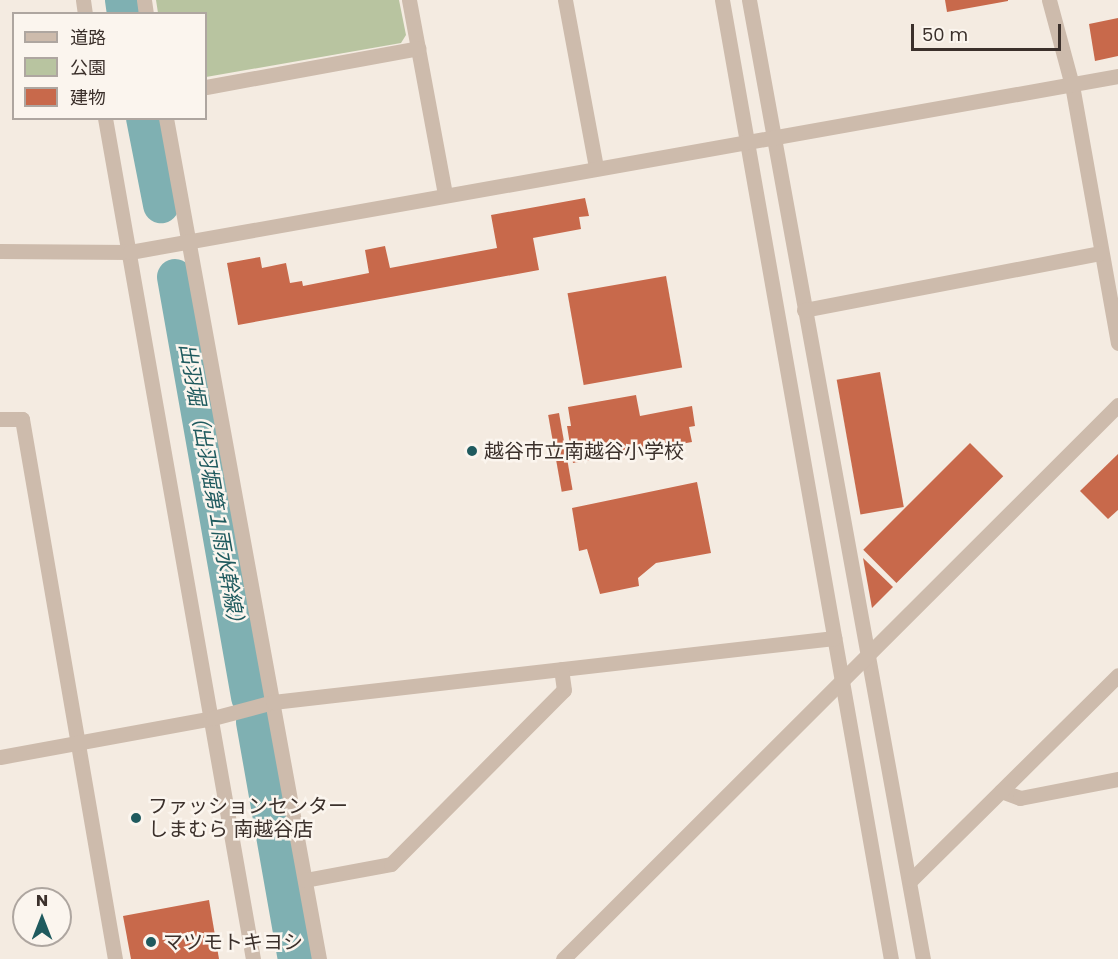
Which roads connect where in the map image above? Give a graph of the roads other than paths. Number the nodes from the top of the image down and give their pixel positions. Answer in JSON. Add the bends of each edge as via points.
{"nodes":[{"id":1,"x":409,"y":0,"type":"edge"},
{"id":2,"x":565,"y":0,"type":"edge"},
{"id":3,"x":722,"y":0,"type":"edge"},
{"id":4,"x":749,"y":0,"type":"edge"},
{"id":5,"x":1049,"y":0,"type":"edge"},
{"id":6,"x":418,"y":48,"type":"junction"},
{"id":7,"x":1118,"y":76,"type":"edge"},
{"id":8,"x":1072,"y":85,"type":"junction"},
{"id":9,"x":207,"y":87,"type":"edge"},
{"id":10,"x":105,"y":120,"type":"edge"},
{"id":11,"x":166,"y":120,"type":"edge"},
{"id":12,"x":773,"y":138,"type":"junction"},
{"id":13,"x":747,"y":142,"type":"junction"},
{"id":14,"x":596,"y":168,"type":"junction"},
{"id":15,"x":445,"y":195,"type":"junction"},
{"id":16,"x":189,"y":242,"type":"junction"},
{"id":17,"x":0,"y":251,"type":"edge"},
{"id":18,"x":130,"y":252,"type":"junction"},
{"id":19,"x":1101,"y":253,"type":"junction"},
{"id":20,"x":804,"y":310,"type":"junction"},
{"id":21,"x":1118,"y":343,"type":"edge"},
{"id":22,"x":1118,"y":405,"type":"edge"},
{"id":23,"x":0,"y":419,"type":"edge"},
{"id":24,"x":834,"y":638,"type":"junction"},
{"id":25,"x":866,"y":652,"type":"junction"},
{"id":26,"x":561,"y":669,"type":"junction"},
{"id":27,"x":1118,"y":675,"type":"edge"},
{"id":28,"x":841,"y":683,"type":"junction"},
{"id":29,"x":273,"y":702,"type":"junction"},
{"id":30,"x":213,"y":718,"type":"junction"},
{"id":31,"x":80,"y":743,"type":"junction"},
{"id":32,"x":0,"y":757,"type":"edge"},
{"id":33,"x":1118,"y":779,"type":"edge"},
{"id":34,"x":1001,"y":791,"type":"junction"},
{"id":35,"x":305,"y":880,"type":"junction"},
{"id":36,"x":911,"y":880,"type":"junction"},
{"id":37,"x":115,"y":959,"type":"edge"},
{"id":38,"x":253,"y":959,"type":"edge"},
{"id":39,"x":319,"y":959,"type":"edge"},
{"id":40,"x":563,"y":959,"type":"edge"},
{"id":41,"x":891,"y":959,"type":"edge"},
{"id":42,"x":923,"y":959,"type":"edge"}],
"edges":[{"from":1,"to":6,"type":"street"},
{"from":2,"to":14,"type":"street"},
{"from":3,"to":13,"type":"street"},
{"from":4,"to":12,"type":"street"},
{"from":5,"to":8,"type":"street"},
{"from":6,"to":9,"type":"street"},
{"from":6,"to":15,"type":"street"},
{"from":7,"to":8,"type":"street"},
{"from":8,"to":12,"type":"street"},
{"from":8,"to":19,"type":"street"},
{"from":10,"to":18,"type":"street"},
{"from":11,"to":16,"type":"street"},
{"from":12,"to":13,"type":"street"},
{"from":12,"to":20,"type":"street"},
{"from":13,"to":14,"type":"street"},
{"from":13,"to":24,"type":"street"},
{"from":14,"to":15,"type":"street"},
{"from":15,"to":16,"type":"street"},
{"from":16,"to":18,"type":"street"},
{"from":16,"to":29,"type":"street"},
{"from":17,"to":18,"type":"street"},
{"from":18,"to":30,"type":"street"},
{"from":19,"to":20,"type":"street"},
{"from":19,"to":21,"type":"street"},
{"from":20,"to":25,"type":"street"},
{"from":22,"to":25,"type":"street"},
{"from":23,"to":31,"type":"street","via":[[22,419]]},
{"from":24,"to":26,"type":"street"},
{"from":24,"to":28,"type":"street"},
{"from":25,"to":28,"type":"street"},
{"from":25,"to":36,"type":"street"},
{"from":26,"to":29,"type":"street"},
{"from":26,"to":35,"type":"street","via":[[564,690],[391,864]]},
{"from":27,"to":34,"type":"street"},
{"from":28,"to":40,"type":"street"},
{"from":28,"to":41,"type":"street"},
{"from":29,"to":30,"type":"street"},
{"from":29,"to":35,"type":"street"},
{"from":30,"to":31,"type":"street"},
{"from":30,"to":38,"type":"street"},
{"from":31,"to":32,"type":"street"},
{"from":31,"to":37,"type":"street"},
{"from":33,"to":34,"type":"street","via":[[1020,798]]},
{"from":34,"to":36,"type":"street"},
{"from":35,"to":39,"type":"street"},
{"from":36,"to":42,"type":"street"}]}
